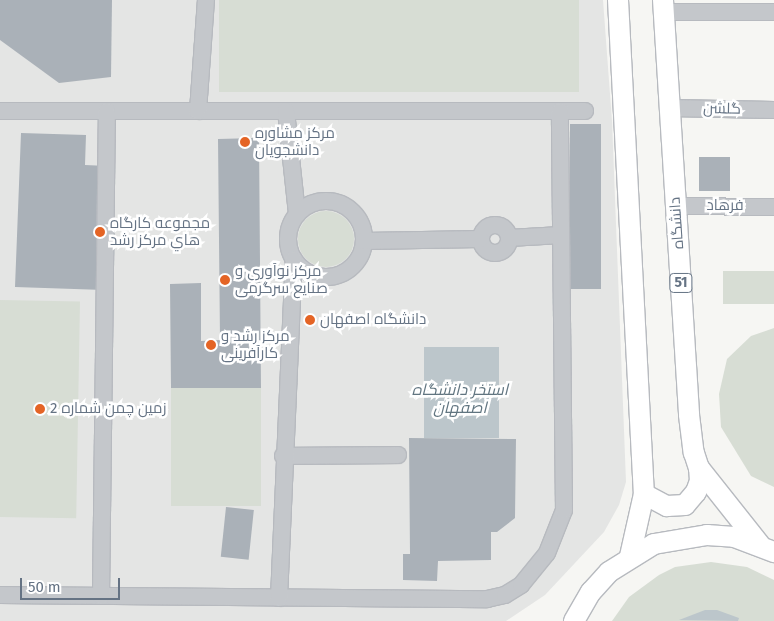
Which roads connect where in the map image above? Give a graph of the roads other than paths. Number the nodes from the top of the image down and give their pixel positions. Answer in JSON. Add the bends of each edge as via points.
{"nodes":[{"id":1,"x":206,"y":0,"type":"edge"},
{"id":2,"x":618,"y":0,"type":"edge"},
{"id":3,"x":664,"y":6,"type":"edge"},
{"id":4,"x":774,"y":12,"type":"edge"},
{"id":5,"x":670,"y":108,"type":"junction"},
{"id":6,"x":774,"y":110,"type":"edge"},
{"id":7,"x":0,"y":111,"type":"edge"},
{"id":8,"x":107,"y":111,"type":"junction"},
{"id":9,"x":198,"y":111,"type":"junction"},
{"id":10,"x":286,"y":111,"type":"junction"},
{"id":11,"x":585,"y":111,"type":"dead end"},
{"id":12,"x":560,"y":112,"type":"junction"},
{"id":13,"x":676,"y":206,"type":"junction"},
{"id":14,"x":774,"y":207,"type":"edge"},
{"id":15,"x":297,"y":214,"type":"junction"},
{"id":16,"x":561,"y":235,"type":"junction"},
{"id":17,"x":364,"y":241,"type":"junction"},
{"id":18,"x":294,"y":259,"type":"junction"},
{"id":19,"x":398,"y":455,"type":"dead end"},
{"id":20,"x":283,"y":456,"type":"junction"},
{"id":21,"x":699,"y":468,"type":"junction"},
{"id":22,"x":644,"y":494,"type":"junction"},
{"id":23,"x":767,"y":548,"type":"edge"},
{"id":24,"x":630,"y":556,"type":"junction"},
{"id":25,"x":0,"y":595,"type":"edge"},
{"id":26,"x":101,"y":596,"type":"junction"},
{"id":27,"x":279,"y":598,"type":"junction"},
{"id":28,"x":574,"y":621,"type":"edge"}],
"edges":[{"from":1,"to":9,"type":"street"},
{"from":2,"to":22,"type":"main road"},
{"from":3,"to":4,"type":"street"},
{"from":3,"to":5,"type":"main road","name":"دانشگاه","number":"51"},
{"from":5,"to":6,"type":"street","name":"گلشن"},
{"from":5,"to":13,"type":"main road","name":"دانشگاه","number":"51"},
{"from":7,"to":8,"type":"street"},
{"from":8,"to":9,"type":"street"},
{"from":8,"to":26,"type":"street"},
{"from":9,"to":10,"type":"street"},
{"from":10,"to":12,"type":"street"},
{"from":10,"to":15,"type":"street"},
{"from":11,"to":12,"type":"street"},
{"from":12,"to":16,"type":"street"},
{"from":13,"to":14,"type":"street","name":"فرهاد"},
{"from":13,"to":21,"type":"main road","name":"دانشگاه","number":"51","via":[[688,416]]},
{"from":15,"to":17,"type":"street","via":[[314,203],[340,204],[358,219]]},
{"from":15,"to":18,"type":"street","via":[[288,236]]},
{"from":16,"to":17,"type":"street","via":[[509,238],[505,249],[496,254],[484,249],[480,239]]},
{"from":16,"to":27,"type":"street","via":[[564,510],[558,532],[535,569],[505,595],[487,599]]},
{"from":17,"to":18,"type":"street","via":[[356,262],[337,276],[313,275]]},
{"from":18,"to":20,"type":"street"},
{"from":19,"to":20,"type":"street"},
{"from":20,"to":27,"type":"street"},
{"from":21,"to":22,"type":"main road","via":[[700,481],[696,492],[685,505],[667,506]]},
{"from":21,"to":23,"type":"main road","name":"دانشگاه","number":"51"},
{"from":22,"to":24,"type":"main road"},
{"from":23,"to":24,"type":"main road","via":[[734,537],[689,536],[654,544]]},
{"from":24,"to":28,"type":"main road","via":[[591,592]]},
{"from":25,"to":26,"type":"street"},
{"from":26,"to":27,"type":"street"}]}
